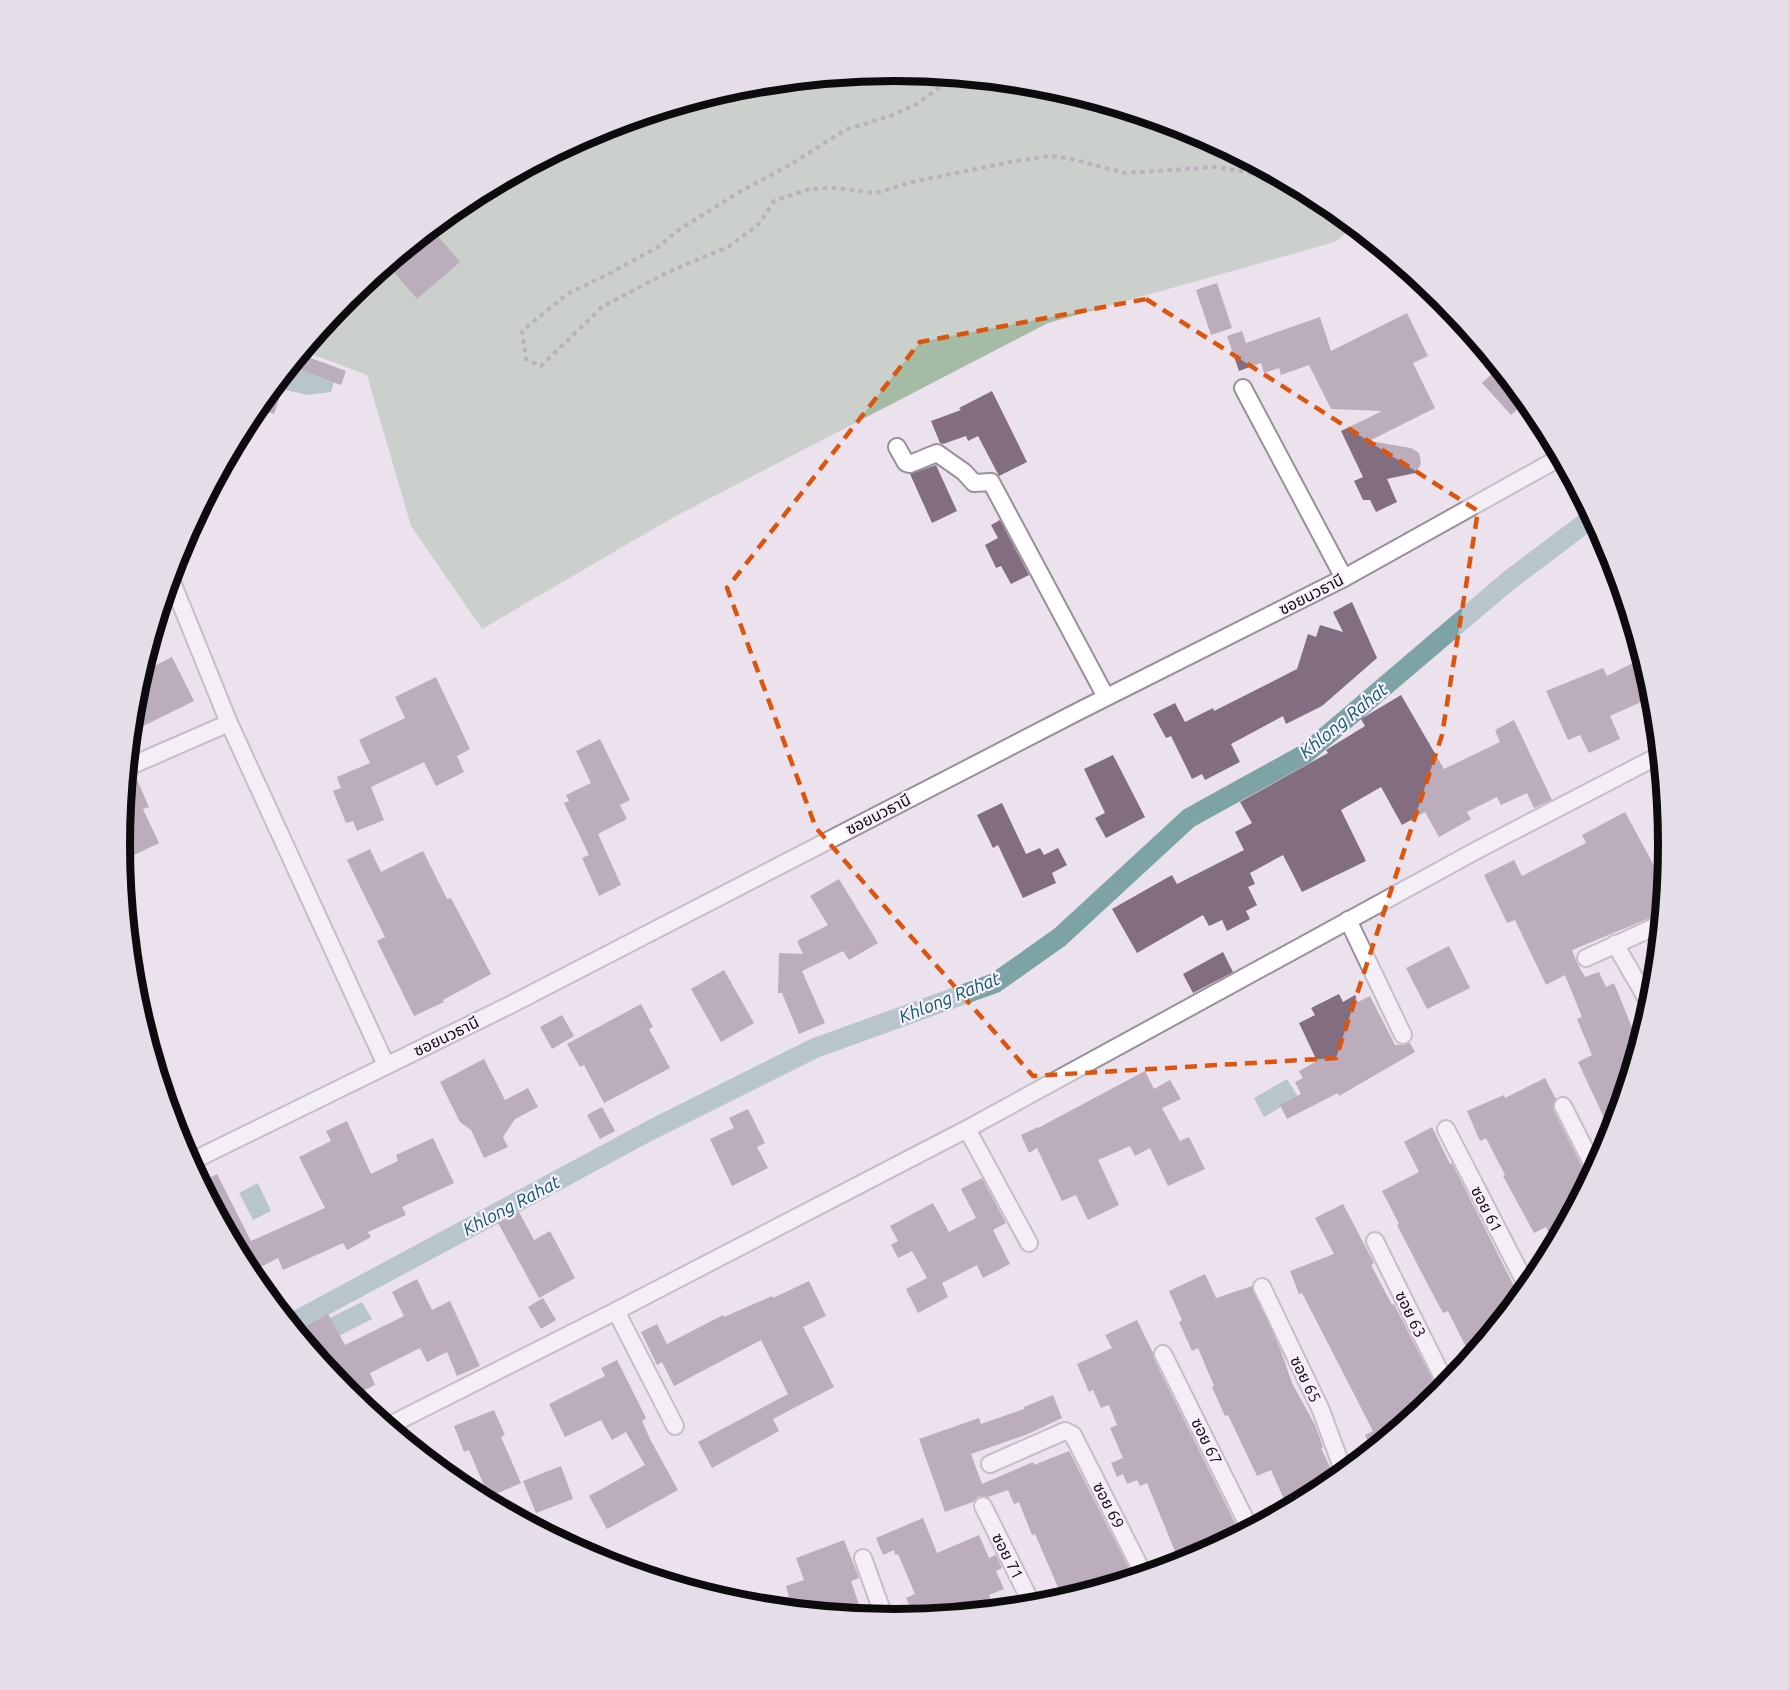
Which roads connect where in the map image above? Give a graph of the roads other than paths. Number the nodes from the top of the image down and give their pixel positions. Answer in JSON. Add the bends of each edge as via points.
{"nodes":[{"id":1,"x":1243,"y":388,"type":"dead end"},
{"id":2,"x":897,"y":447,"type":"dead end"},
{"id":3,"x":1555,"y":461,"type":"edge"},
{"id":4,"x":1344,"y":578,"type":"junction"},
{"id":5,"x":175,"y":589,"type":"edge"},
{"id":6,"x":1106,"y":697,"type":"junction"},
{"id":7,"x":229,"y":723,"type":"junction"},
{"id":8,"x":1653,"y":758,"type":"edge"},
{"id":9,"x":135,"y":764,"type":"edge"},
{"id":10,"x":1348,"y":920,"type":"junction"},
{"id":11,"x":1654,"y":927,"type":"edge"},
{"id":12,"x":1615,"y":944,"type":"junction"},
{"id":13,"x":1586,"y":958,"type":"dead end"},
{"id":14,"x":1644,"y":994,"type":"edge"},
{"id":15,"x":1402,"y":1035,"type":"dead end"},
{"id":16,"x":386,"y":1065,"type":"junction"},
{"id":17,"x":1563,"y":1106,"type":"dead end"},
{"id":18,"x":967,"y":1129,"type":"junction"},
{"id":19,"x":1446,"y":1129,"type":"dead end"},
{"id":20,"x":198,"y":1158,"type":"edge"},
{"id":21,"x":1590,"y":1160,"type":"edge"},
{"id":22,"x":1375,"y":1241,"type":"dead end"},
{"id":23,"x":1029,"y":1243,"type":"dead end"},
{"id":24,"x":1523,"y":1279,"type":"edge"},
{"id":25,"x":1262,"y":1287,"type":"dead end"},
{"id":26,"x":616,"y":1311,"type":"junction"},
{"id":27,"x":1163,"y":1354,"type":"dead end"},
{"id":28,"x":1443,"y":1377,"type":"edge"},
{"id":29,"x":395,"y":1422,"type":"edge"},
{"id":30,"x":675,"y":1426,"type":"dead end"},
{"id":31,"x":990,"y":1464,"type":"dead end"},
{"id":32,"x":1341,"y":1465,"type":"edge"},
{"id":33,"x":983,"y":1506,"type":"dead end"},
{"id":34,"x":1247,"y":1522,"type":"edge"},
{"id":35,"x":863,"y":1558,"type":"dead end"},
{"id":36,"x":1140,"y":1568,"type":"edge"},
{"id":37,"x":1028,"y":1597,"type":"edge"},
{"id":38,"x":881,"y":1608,"type":"edge"}],
"edges":[{"from":1,"to":4,"type":"street"},
{"from":2,"to":6,"type":"street","via":[[906,463],[937,453],[974,483],[991,482]]},
{"from":3,"to":4,"type":"street","name":"ซอยนวธานี"},
{"from":4,"to":6,"type":"street","name":"ซอยนวธานี"},
{"from":5,"to":7,"type":"street"},
{"from":6,"to":16,"type":"street","name":"ซอยนวธานี","via":[[510,1005]]},
{"from":7,"to":9,"type":"street"},
{"from":7,"to":16,"type":"street"},
{"from":8,"to":10,"type":"street"},
{"from":10,"to":15,"type":"street"},
{"from":10,"to":18,"type":"street"},
{"from":11,"to":12,"type":"street"},
{"from":12,"to":13,"type":"street"},
{"from":12,"to":14,"type":"street"},
{"from":16,"to":20,"type":"street","name":"ซอยนวธานี"},
{"from":17,"to":21,"type":"street"},
{"from":18,"to":23,"type":"street"},
{"from":18,"to":26,"type":"street"},
{"from":19,"to":24,"type":"street","name":"ซอย 61"},
{"from":22,"to":28,"type":"street","name":"ซอย 63"},
{"from":25,"to":32,"type":"street","name":"ซอย 65","via":[[1321,1410]]},
{"from":26,"to":29,"type":"street"},
{"from":26,"to":30,"type":"street"},
{"from":27,"to":34,"type":"street","name":"ซอย 67"},
{"from":31,"to":36,"type":"street","name":"ซอย 69","via":[[1065,1431],[1073,1435]]},
{"from":33,"to":37,"type":"street","name":"ซอย 71"},
{"from":35,"to":38,"type":"street"}]}
